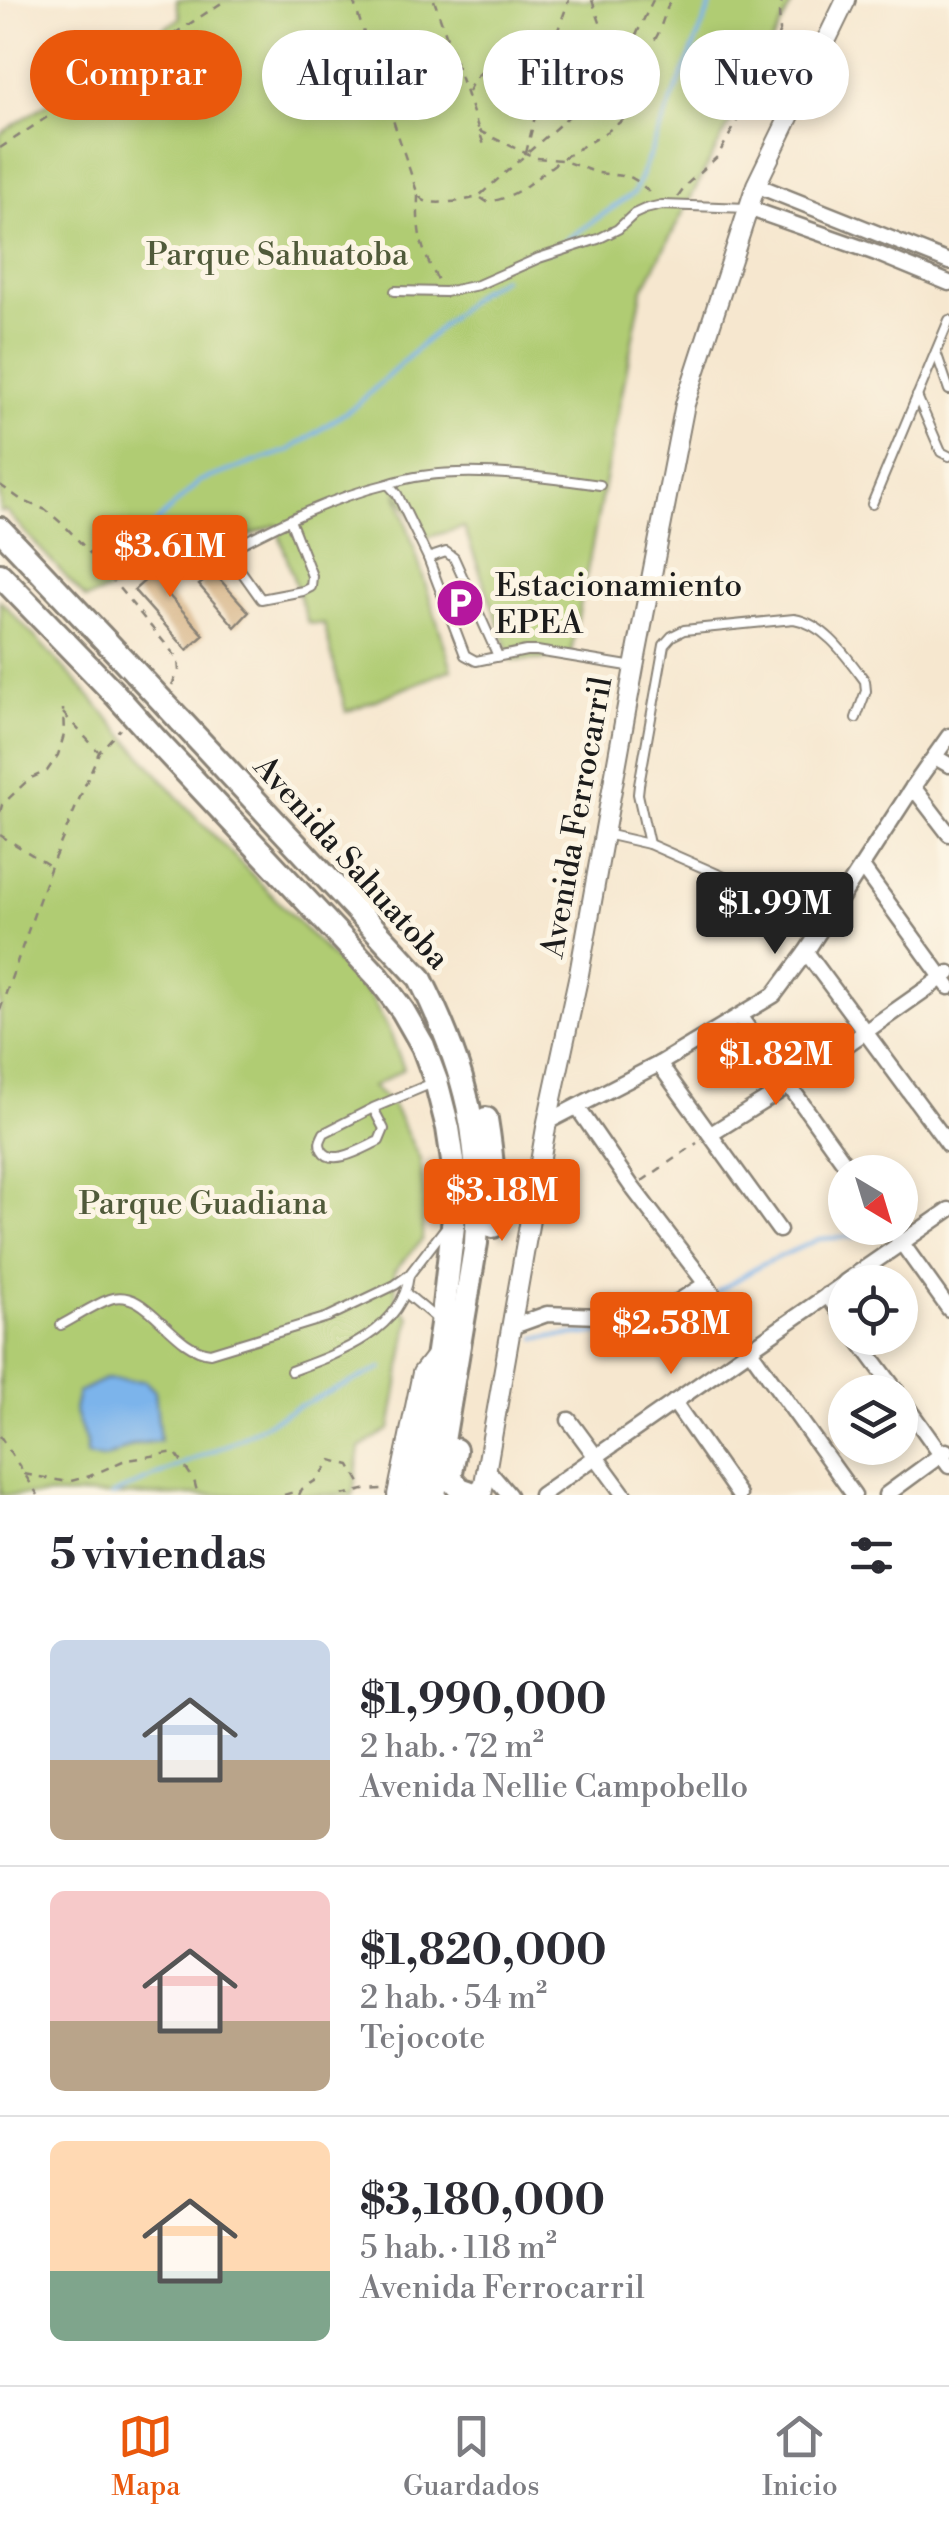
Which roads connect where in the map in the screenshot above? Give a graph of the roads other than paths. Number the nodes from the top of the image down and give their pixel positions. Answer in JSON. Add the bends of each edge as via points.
{"nodes":[{"id":1,"x":846,"y":0,"type":"edge"},
{"id":2,"x":756,"y":185,"type":"junction"},
{"id":3,"x":748,"y":208,"type":"junction"},
{"id":4,"x":883,"y":236,"type":"junction"},
{"id":5,"x":876,"y":253,"type":"junction"},
{"id":6,"x":949,"y":262,"type":"edge"},
{"id":7,"x":949,"y":283,"type":"edge"},
{"id":8,"x":396,"y":291,"type":"dead end"},
{"id":9,"x":948,"y":322,"type":"edge"},
{"id":10,"x":936,"y":352,"type":"junction"},
{"id":11,"x":949,"y":390,"type":"edge"},
{"id":12,"x":918,"y":396,"type":"junction"},
{"id":13,"x":949,"y":456,"type":"edge"},
{"id":14,"x":388,"y":484,"type":"junction"},
{"id":15,"x":600,"y":485,"type":"dead end"},
{"id":16,"x":872,"y":504,"type":"dead end"},
{"id":17,"x":290,"y":520,"type":"junction"},
{"id":18,"x":0,"y":529,"type":"edge"},
{"id":19,"x":428,"y":558,"type":"junction"},
{"id":20,"x":0,"y":575,"type":"edge"},
{"id":21,"x":498,"y":656,"type":"junction"},
{"id":22,"x":634,"y":667,"type":"junction"},
{"id":23,"x":856,"y":718,"type":"dead end"},
{"id":24,"x":949,"y":736,"type":"edge"},
{"id":25,"x":934,"y":757,"type":"junction"},
{"id":26,"x":949,"y":765,"type":"edge"},
{"id":27,"x":913,"y":787,"type":"junction"},
{"id":28,"x":605,"y":834,"type":"junction"},
{"id":29,"x":949,"y":834,"type":"edge"},
{"id":30,"x":648,"y":844,"type":"junction"},
{"id":31,"x":862,"y":867,"type":"junction"},
{"id":32,"x":772,"y":898,"type":"dead end"},
{"id":33,"x":806,"y":952,"type":"junction"},
{"id":34,"x":420,"y":978,"type":"junction"},
{"id":35,"x":947,"y":979,"type":"edge"},
{"id":36,"x":740,"y":1017,"type":"junction"},
{"id":37,"x":866,"y":1032,"type":"junction"},
{"id":38,"x":659,"y":1064,"type":"junction"},
{"id":39,"x":436,"y":1081,"type":"junction"},
{"id":40,"x":788,"y":1086,"type":"junction"},
{"id":41,"x":577,"y":1107,"type":"junction"},
{"id":42,"x":373,"y":1108,"type":"junction"},
{"id":43,"x":547,"y":1122,"type":"junction"},
{"id":44,"x":711,"y":1134,"type":"junction"},
{"id":45,"x":949,"y":1145,"type":"edge"},
{"id":46,"x":838,"y":1155,"type":"edge"},
{"id":47,"x":949,"y":1210,"type":"edge"},
{"id":48,"x":454,"y":1217,"type":"junction"},
{"id":49,"x":779,"y":1230,"type":"dead end"},
{"id":50,"x":918,"y":1233,"type":"edge"},
{"id":51,"x":902,"y":1245,"type":"edge"},
{"id":52,"x":904,"y":1245,"type":"edge"},
{"id":53,"x":872,"y":1265,"type":"edge"},
{"id":54,"x":410,"y":1275,"type":"junction"},
{"id":55,"x":706,"y":1284,"type":"junction"},
{"id":56,"x":407,"y":1294,"type":"junction"},
{"id":57,"x":827,"y":1295,"type":"edge"},
{"id":58,"x":949,"y":1309,"type":"edge"},
{"id":59,"x":442,"y":1324,"type":"junction"},
{"id":60,"x":61,"y":1325,"type":"dead end"},
{"id":61,"x":511,"y":1327,"type":"junction"},
{"id":62,"x":750,"y":1350,"type":"junction"},
{"id":63,"x":291,"y":1371,"type":"dead end"},
{"id":64,"x":674,"y":1402,"type":"junction"},
{"id":65,"x":569,"y":1420,"type":"dead end"},
{"id":66,"x":918,"y":1420,"type":"edge"},
{"id":67,"x":595,"y":1456,"type":"junction"},
{"id":68,"x":946,"y":1456,"type":"edge"},
{"id":69,"x":486,"y":1468,"type":"junction"},
{"id":70,"x":404,"y":1493,"type":"edge"},
{"id":71,"x":434,"y":1495,"type":"edge"},
{"id":72,"x":479,"y":1495,"type":"edge"},
{"id":73,"x":509,"y":1495,"type":"edge"},
{"id":74,"x":542,"y":1495,"type":"edge"},
{"id":75,"x":624,"y":1495,"type":"edge"},
{"id":76,"x":740,"y":1495,"type":"edge"},
{"id":77,"x":854,"y":1495,"type":"edge"},
{"id":78,"x":886,"y":1495,"type":"edge"}],
"edges":[{"from":1,"to":2,"type":"street","name":"Avenida Ferrocarril"},
{"from":2,"to":3,"type":"street","name":"Avenida Ferrocarril"},
{"from":2,"to":4,"type":"street"},
{"from":3,"to":5,"type":"street"},
{"from":3,"to":8,"type":"lane","via":[[667,205],[634,214],[598,240],[478,285]]},
{"from":3,"to":22,"type":"street","name":"Avenida Ferrocarril","via":[[684,404]]},
{"from":4,"to":5,"type":"street"},
{"from":4,"to":6,"type":"street"},
{"from":5,"to":7,"type":"street"},
{"from":9,"to":10,"type":"lane"},
{"from":10,"to":11,"type":"lane"},
{"from":10,"to":12,"type":"lane"},
{"from":12,"to":13,"type":"lane","via":[[941,452]]},
{"from":12,"to":16,"type":"lane"},
{"from":14,"to":15,"type":"lane","via":[[466,474]]},
{"from":14,"to":17,"type":"lane"},
{"from":14,"to":19,"type":"lane"},
{"from":17,"to":17,"type":"lane","via":[[229,552],[260,599],[312,586]]},
{"from":18,"to":34,"type":"main road","name":"Avenida Sahuatoba","bridge":true},
{"from":19,"to":21,"type":"lane","via":[[446,552],[454,558]]},
{"from":19,"to":21,"type":"lane","via":[[465,655],[476,661]]},
{"from":20,"to":39,"type":"main road","name":"Avenida Sahuatoba","bridge":true,"via":[[378,976],[423,1046]]},
{"from":21,"to":22,"type":"lane","via":[[537,651]]},
{"from":22,"to":28,"type":"street","name":"Avenida Ferrocarril"},
{"from":23,"to":30,"type":"lane","via":[[865,681],[810,622],[678,632],[664,645],[638,785]]},
{"from":24,"to":25,"type":"street"},
{"from":25,"to":26,"type":"street"},
{"from":25,"to":27,"type":"street"},
{"from":27,"to":29,"type":"street"},
{"from":27,"to":31,"type":"street"},
{"from":28,"to":30,"type":"lane"},
{"from":28,"to":43,"type":"street","name":"Avenida Ferrocarril"},
{"from":30,"to":32,"type":"lane"},
{"from":31,"to":33,"type":"street"},
{"from":31,"to":35,"type":"street"},
{"from":33,"to":36,"type":"street","via":[[774,995]]},
{"from":33,"to":37,"type":"street"},
{"from":34,"to":71,"type":"main road","name":"Avenida Sahuatoba","via":[[468,1101],[479,1184],[476,1244]]},
{"from":34,"to":72,"type":"main road","via":[[453,1020],[485,1112],[492,1155],[492,1230],[450,1478]]},
{"from":35,"to":37,"type":"street"},
{"from":36,"to":38,"type":"street"},
{"from":36,"to":40,"type":"street"},
{"from":37,"to":40,"type":"street"},
{"from":37,"to":45,"type":"street"},
{"from":38,"to":41,"type":"street"},
{"from":38,"to":44,"type":"street"},
{"from":39,"to":42,"type":"lane"},
{"from":39,"to":48,"type":"main road","name":"Avenida Sahuatoba","via":[[456,1181]]},
{"from":40,"to":44,"type":"street"},
{"from":40,"to":46,"type":"street"},
{"from":41,"to":43,"type":"street"},
{"from":41,"to":55,"type":"street"},
{"from":42,"to":42,"type":"lane","via":[[324,1134],[324,1153],[338,1158],[379,1141],[384,1129]]},
{"from":43,"to":61,"type":"street","name":"Avenida Ferrocarril"},
{"from":44,"to":49,"type":"street"},
{"from":47,"to":50,"type":"street"},
{"from":48,"to":54,"type":"lane"},
{"from":48,"to":59,"type":"main road","name":"Avenida Sahuatoba"},
{"from":51,"to":53,"type":"street"},
{"from":52,"to":58,"type":"street"},
{"from":54,"to":56,"type":"lane"},
{"from":54,"to":60,"type":"lane","via":[[328,1318],[210,1353],[188,1346],[129,1298],[114,1298]]},
{"from":55,"to":61,"type":"street","via":[[653,1312],[546,1314]]},
{"from":55,"to":62,"type":"street"},
{"from":56,"to":59,"type":"lane"},
{"from":56,"to":63,"type":"lane","via":[[354,1345]]},
{"from":57,"to":62,"type":"street"},
{"from":59,"to":70,"type":"main road","name":"Avenida Sahuatoba"},
{"from":61,"to":69,"type":"street","name":"Avenida Ferrocarril"},
{"from":62,"to":64,"type":"street"},
{"from":62,"to":77,"type":"street"},
{"from":64,"to":67,"type":"street"},
{"from":64,"to":76,"type":"street"},
{"from":65,"to":67,"type":"street"},
{"from":66,"to":68,"type":"street"},
{"from":67,"to":74,"type":"street"},
{"from":67,"to":75,"type":"street"},
{"from":68,"to":78,"type":"street"},
{"from":69,"to":72,"type":"street"},
{"from":69,"to":73,"type":"street"}]}
